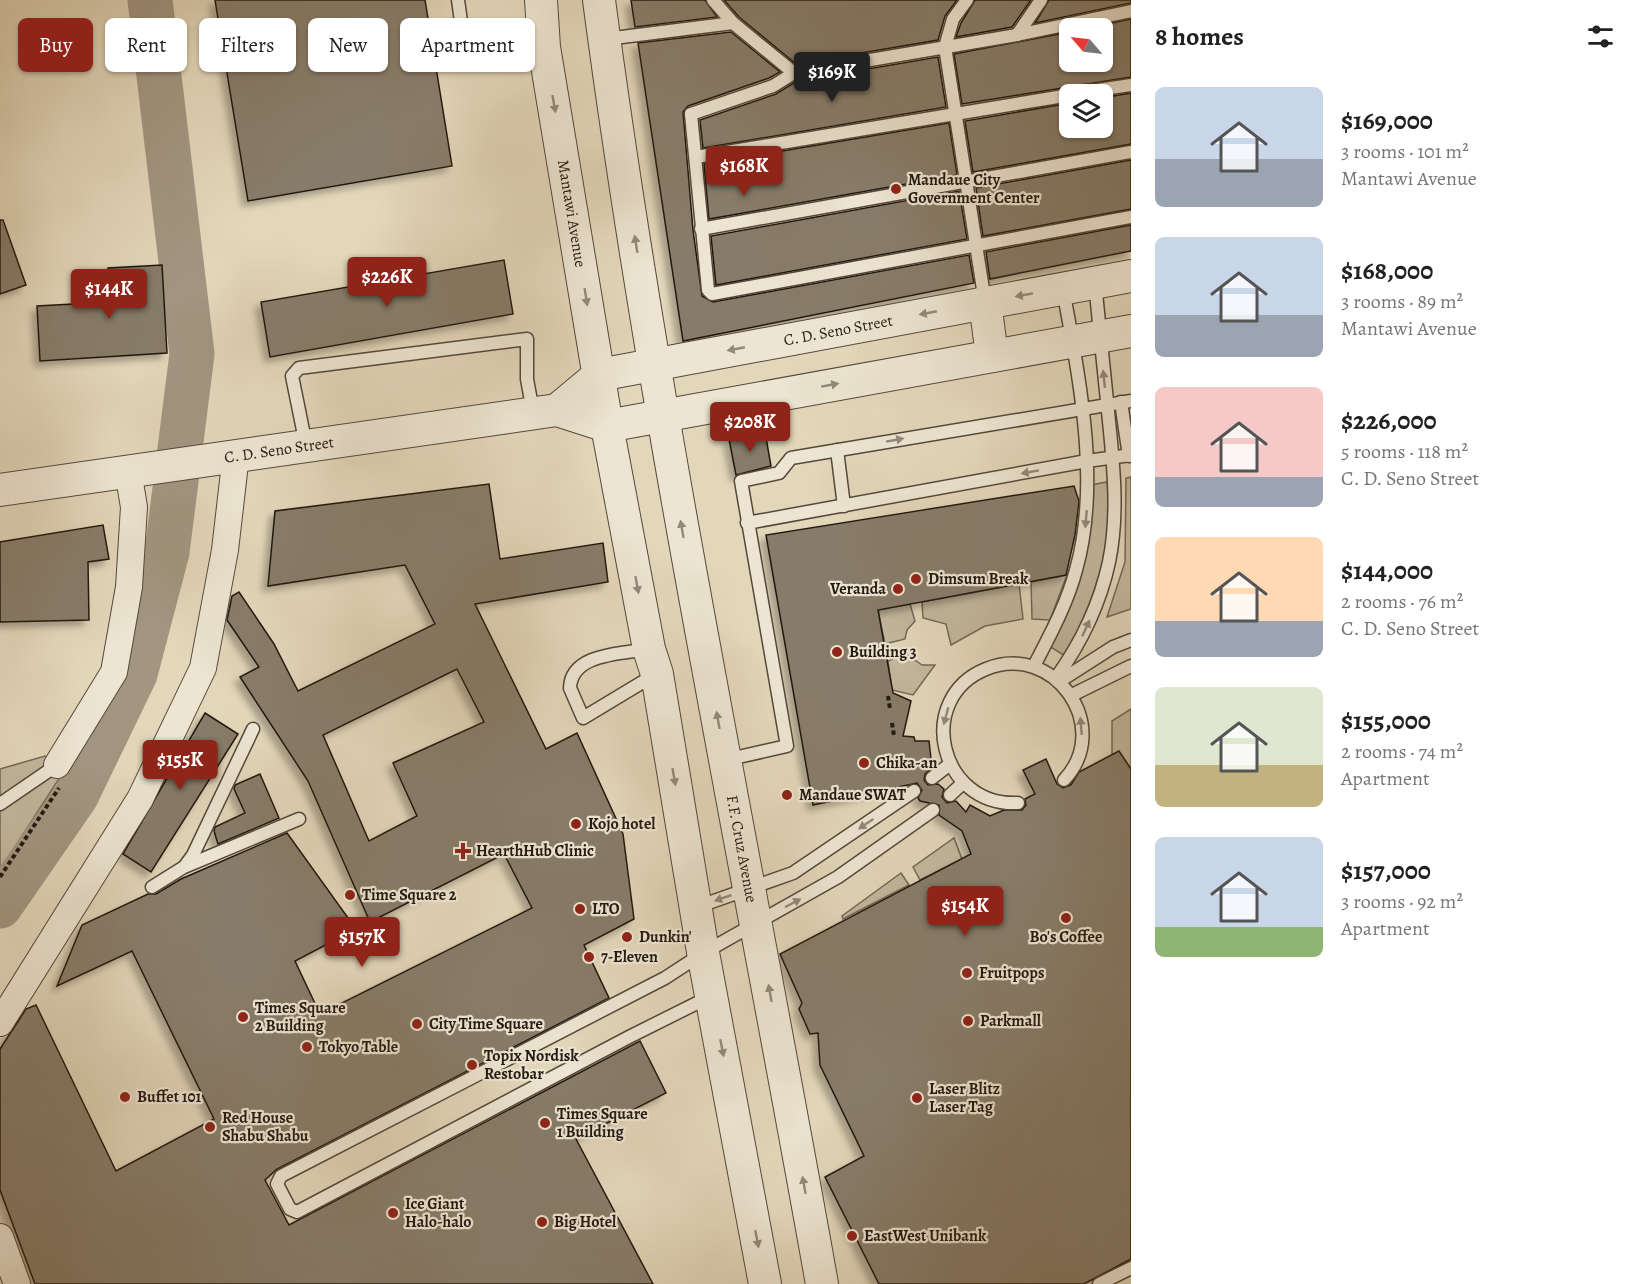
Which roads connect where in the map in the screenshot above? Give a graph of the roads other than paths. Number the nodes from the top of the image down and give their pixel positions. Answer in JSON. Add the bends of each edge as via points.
{"nodes":[{"id":1,"x":458,"y":0,"type":"edge"},
{"id":2,"x":541,"y":0,"type":"edge"},
{"id":3,"x":599,"y":0,"type":"edge"},
{"id":4,"x":713,"y":0,"type":"edge"},
{"id":5,"x":967,"y":0,"type":"edge"},
{"id":6,"x":1041,"y":0,"type":"edge"},
{"id":7,"x":1131,"y":11,"type":"edge"},
{"id":8,"x":733,"y":23,"type":"junction"},
{"id":9,"x":1017,"y":35,"type":"junction"},
{"id":10,"x":604,"y":40,"type":"junction"},
{"id":11,"x":544,"y":47,"type":"junction"},
{"id":12,"x":945,"y":47,"type":"junction"},
{"id":13,"x":795,"y":73,"type":"junction"},
{"id":14,"x":1131,"y":85,"type":"edge"},
{"id":15,"x":1113,"y":88,"type":"edge"},
{"id":16,"x":1059,"y":97,"type":"edge"},
{"id":17,"x":956,"y":114,"type":"junction"},
{"id":18,"x":1131,"y":152,"type":"edge"},
{"id":19,"x":696,"y":157,"type":"junction"},
{"id":20,"x":967,"y":182,"type":"junction"},
{"id":21,"x":1131,"y":217,"type":"edge"},
{"id":22,"x":701,"y":229,"type":"junction"},
{"id":23,"x":978,"y":245,"type":"junction"},
{"id":24,"x":1131,"y":276,"type":"edge"},
{"id":25,"x":1095,"y":283,"type":"junction"},
{"id":26,"x":1063,"y":288,"type":"junction"},
{"id":27,"x":985,"y":302,"type":"junction"},
{"id":28,"x":1131,"y":331,"type":"edge"},
{"id":29,"x":1086,"y":339,"type":"junction"},
{"id":30,"x":992,"y":356,"type":"junction"},
{"id":31,"x":654,"y":364,"type":"junction"},
{"id":32,"x":599,"y":375,"type":"junction"},
{"id":33,"x":1126,"y":401,"type":"edge"},
{"id":34,"x":1107,"y":404,"type":"junction"},
{"id":35,"x":1081,"y":409,"type":"junction"},
{"id":36,"x":545,"y":411,"type":"junction"},
{"id":37,"x":662,"y":415,"type":"junction"},
{"id":38,"x":608,"y":426,"type":"junction"},
{"id":39,"x":306,"y":445,"type":"junction"},
{"id":40,"x":837,"y":450,"type":"junction"},
{"id":41,"x":1130,"y":455,"type":"edge"},
{"id":42,"x":226,"y":457,"type":"junction"},
{"id":43,"x":1113,"y":458,"type":"junction"},
{"id":44,"x":1087,"y":461,"type":"junction"},
{"id":45,"x":141,"y":469,"type":"junction"},
{"id":46,"x":0,"y":490,"type":"edge"},
{"id":47,"x":844,"y":506,"type":"junction"},
{"id":48,"x":747,"y":524,"type":"junction"},
{"id":49,"x":1131,"y":640,"type":"edge"},
{"id":50,"x":653,"y":661,"type":"junction"},
{"id":51,"x":1034,"y":666,"type":"junction"},
{"id":52,"x":1131,"y":666,"type":"edge"},
{"id":53,"x":1058,"y":679,"type":"junction"},
{"id":54,"x":1072,"y":695,"type":"junction"},
{"id":55,"x":253,"y":729,"type":"dead end"},
{"id":56,"x":725,"y":760,"type":"junction"},
{"id":57,"x":950,"y":764,"type":"junction"},
{"id":58,"x":59,"y":775,"type":"joint"},
{"id":59,"x":932,"y":778,"type":"dead end"},
{"id":60,"x":1064,"y":780,"type":"dead end"},
{"id":61,"x":963,"y":783,"type":"junction"},
{"id":62,"x":914,"y":791,"type":"dead end"},
{"id":63,"x":950,"y":795,"type":"dead end"},
{"id":64,"x":1018,"y":803,"type":"dead end"},
{"id":65,"x":0,"y":804,"type":"edge"},
{"id":66,"x":933,"y":810,"type":"dead end"},
{"id":67,"x":299,"y":819,"type":"dead end"},
{"id":68,"x":184,"y":867,"type":"junction"},
{"id":69,"x":152,"y":887,"type":"dead end"},
{"id":70,"x":750,"y":889,"type":"junction"},
{"id":71,"x":696,"y":908,"type":"junction"},
{"id":72,"x":757,"y":922,"type":"junction"},
{"id":73,"x":705,"y":952,"type":"junction"},
{"id":74,"x":712,"y":996,"type":"junction"},
{"id":75,"x":0,"y":1023,"type":"edge"},
{"id":76,"x":0,"y":1237,"type":"edge"},
{"id":77,"x":1131,"y":1268,"type":"edge"},
{"id":78,"x":17,"y":1284,"type":"edge"},
{"id":79,"x":765,"y":1284,"type":"edge"},
{"id":80,"x":822,"y":1284,"type":"edge"},
{"id":81,"x":1099,"y":1284,"type":"edge"}],
"edges":[{"from":1,"to":11,"type":"lane","via":[[469,58],[484,59]]},
{"from":2,"to":11,"type":"street","name":"Mantawi Avenue"},
{"from":3,"to":10,"type":"street"},
{"from":4,"to":8,"type":"lane"},
{"from":5,"to":12,"type":"lane","via":[[953,19]]},
{"from":6,"to":9,"type":"lane"},
{"from":7,"to":9,"type":"lane"},
{"from":8,"to":10,"type":"lane"},
{"from":8,"to":13,"type":"lane"},
{"from":9,"to":12,"type":"lane"},
{"from":31,"to":10,"type":"street","one_way":true},
{"from":11,"to":32,"type":"street","name":"Mantawi Avenue","one_way":true},
{"from":12,"to":13,"type":"lane"},
{"from":12,"to":17,"type":"lane"},
{"from":13,"to":19,"type":"lane","via":[[773,86],[691,114]]},
{"from":14,"to":15,"type":"lane"},
{"from":16,"to":17,"type":"lane"},
{"from":17,"to":19,"type":"lane"},
{"from":17,"to":20,"type":"lane"},
{"from":18,"to":20,"type":"lane"},
{"from":19,"to":22,"type":"lane"},
{"from":20,"to":22,"type":"lane"},
{"from":20,"to":23,"type":"lane"},
{"from":21,"to":23,"type":"lane"},
{"from":22,"to":23,"type":"lane","via":[[708,290],[712,294]]},
{"from":23,"to":27,"type":"lane"},
{"from":24,"to":25,"type":"street","name":"C. D. Seno Street"},
{"from":25,"to":26,"type":"street","name":"C. D. Seno Street"},
{"from":25,"to":29,"type":"lane"},
{"from":26,"to":27,"type":"street","name":"C. D. Seno Street","one_way":true},
{"from":26,"to":29,"type":"lane"},
{"from":27,"to":30,"type":"street"},
{"from":27,"to":31,"type":"street","name":"C. D. Seno Street","one_way":true},
{"from":28,"to":29,"type":"street","name":"C. D. Seno Street"},
{"from":29,"to":30,"type":"street","name":"C. D. Seno Street"},
{"from":34,"to":29,"type":"lane","one_way":true},
{"from":29,"to":35,"type":"lane"},
{"from":37,"to":30,"type":"street","name":"C. D. Seno Street","one_way":true},
{"from":31,"to":32,"type":"street","name":"C. D. Seno Street"},
{"from":31,"to":37,"type":"street"},
{"from":32,"to":36,"type":"street","name":"C. D. Seno Street"},
{"from":32,"to":38,"type":"street","name":"Mantawi Avenue"},
{"from":33,"to":34,"type":"lane"},
{"from":33,"to":41,"type":"lane"},
{"from":34,"to":35,"type":"lane"},
{"from":34,"to":43,"type":"lane"},
{"from":40,"to":35,"type":"lane","one_way":true},
{"from":35,"to":44,"type":"lane"},
{"from":36,"to":38,"type":"street","name":"C. D. Seno Street"},
{"from":36,"to":39,"type":"street","name":"C. D. Seno Street"},
{"from":36,"to":39,"type":"lane","via":[[527,379],[527,339],[299,368],[292,376]]},
{"from":37,"to":38,"type":"street","name":"C. D. Seno Street"},
{"from":56,"to":37,"type":"street","name":"F.F. Cruz Avenue","one_way":true},
{"from":38,"to":50,"type":"street","one_way":true},
{"from":39,"to":42,"type":"street","name":"C. D. Seno Street"},
{"from":40,"to":47,"type":"lane"},
{"from":40,"to":48,"type":"lane","via":[[791,458],[779,473],[741,481]]},
{"from":41,"to":43,"type":"lane"},
{"from":42,"to":45,"type":"street","name":"C. D. Seno Street"},
{"from":42,"to":75,"type":"street","via":[[225,550],[203,668],[140,799]]},
{"from":43,"to":44,"type":"lane"},
{"from":53,"to":43,"type":"lane","one_way":true,"via":[[1088,624],[1105,579],[1113,521]]},
{"from":44,"to":47,"type":"lane","one_way":true},
{"from":44,"to":51,"type":"lane","one_way":true,"via":[[1086,521],[1076,572],[1058,621]]},
{"from":45,"to":46,"type":"street","name":"C. D. Seno Street"},
{"from":45,"to":58,"type":"street","via":[[134,507],[129,587],[114,672]]},
{"from":47,"to":48,"type":"lane"},
{"from":48,"to":56,"type":"lane","via":[[787,746]]},
{"from":49,"to":53,"type":"lane"},
{"from":50,"to":50,"type":"lane","via":[[583,718],[570,688],[577,668],[586,661]]},
{"from":50,"to":71,"type":"street","one_way":true},
{"from":51,"to":53,"type":"lane"},
{"from":51,"to":57,"type":"lane","one_way":true,"via":[[1002,664],[979,673],[960,687],[948,709],[943,733]]},
{"from":52,"to":54,"type":"lane"},
{"from":53,"to":54,"type":"lane"},
{"from":60,"to":54,"type":"lane","one_way":true,"via":[[1077,761],[1082,744],[1079,711]]},
{"from":55,"to":68,"type":"lane"},
{"from":56,"to":70,"type":"street","name":"F.F. Cruz Avenue"},
{"from":57,"to":59,"type":"lane"},
{"from":57,"to":61,"type":"lane"},
{"from":58,"to":65,"type":"lane"},
{"from":61,"to":63,"type":"lane"},
{"from":61,"to":64,"type":"lane","via":[[992,800]]},
{"from":62,"to":70,"type":"lane","one_way":true,"via":[[793,873]]},
{"from":72,"to":66,"type":"lane","one_way":true,"via":[[838,877]]},
{"from":67,"to":68,"type":"lane"},
{"from":68,"to":69,"type":"lane"},
{"from":70,"to":71,"type":"lane","one_way":true},
{"from":70,"to":72,"type":"street","name":"F.F. Cruz Avenue"},
{"from":71,"to":73,"type":"street"},
{"from":72,"to":73,"type":"lane"},
{"from":80,"to":72,"type":"street","name":"F.F. Cruz Avenue","one_way":true},
{"from":73,"to":74,"type":"street"},
{"from":73,"to":74,"type":"lane","via":[[665,978],[281,1176],[277,1184],[290,1209],[297,1212]]},
{"from":74,"to":79,"type":"street","one_way":true},
{"from":76,"to":78,"type":"street"},
{"from":77,"to":81,"type":"lane"}]}
